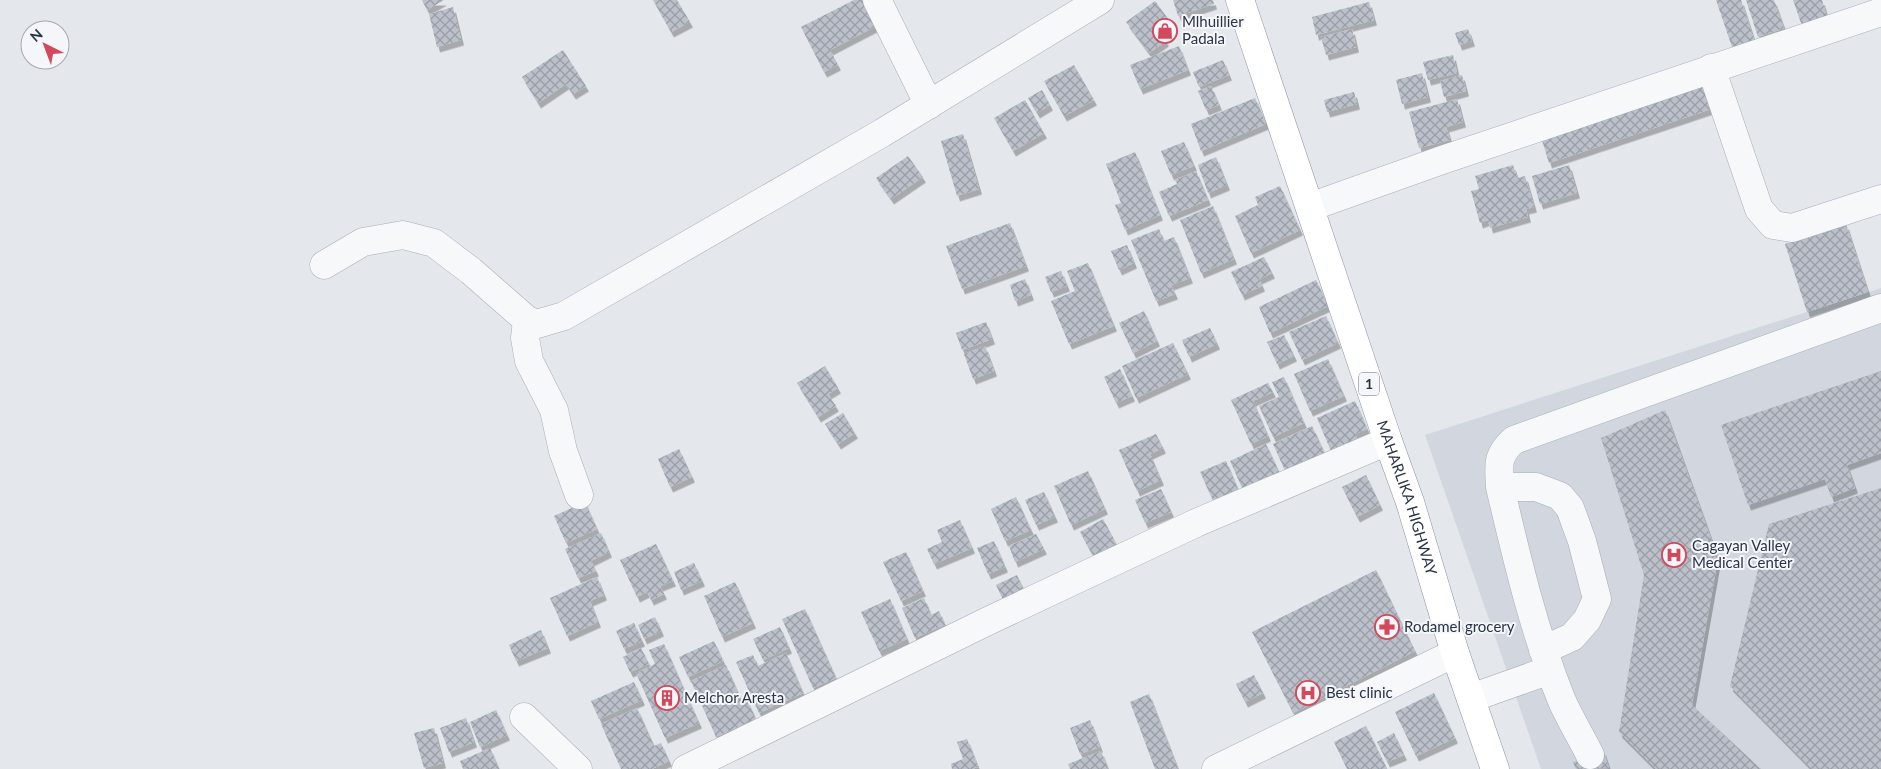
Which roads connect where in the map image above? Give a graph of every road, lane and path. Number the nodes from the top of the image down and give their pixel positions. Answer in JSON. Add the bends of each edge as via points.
{"nodes":[{"id":1,"x":877,"y":0,"type":"edge"},
{"id":2,"x":1100,"y":0,"type":"edge"},
{"id":3,"x":1240,"y":0,"type":"edge"},
{"id":4,"x":1881,"y":12,"type":"edge"},
{"id":5,"x":1711,"y":68,"type":"junction"},
{"id":6,"x":929,"y":105,"type":"junction"},
{"id":7,"x":1881,"y":199,"type":"edge"},
{"id":8,"x":1310,"y":206,"type":"junction"},
{"id":9,"x":324,"y":265,"type":"dead end"},
{"id":10,"x":1881,"y":308,"type":"edge"},
{"id":11,"x":527,"y":320,"type":"junction"},
{"id":12,"x":1388,"y":441,"type":"junction"},
{"id":13,"x":1500,"y":487,"type":"junction"},
{"id":14,"x":579,"y":495,"type":"dead end"},
{"id":15,"x":1455,"y":652,"type":"junction"},
{"id":16,"x":1547,"y":660,"type":"junction"},
{"id":17,"x":1471,"y":698,"type":"junction"},
{"id":18,"x":524,"y":717,"type":"dead end"},
{"id":19,"x":1590,"y":755,"type":"dead end"},
{"id":20,"x":578,"y":769,"type":"edge"},
{"id":21,"x":686,"y":769,"type":"edge"},
{"id":22,"x":1216,"y":769,"type":"edge"},
{"id":23,"x":1495,"y":769,"type":"edge"}],
"edges":[{"from":1,"to":6,"type":"street"},
{"from":2,"to":6,"type":"street"},
{"from":3,"to":8,"type":"highway","name":"MAHARLIKA HIGHWAY","number":"1"},
{"from":4,"to":5,"type":"street"},
{"from":5,"to":7,"type":"street","via":[[1759,209],[1773,225],[1792,228]]},
{"from":5,"to":8,"type":"street"},
{"from":6,"to":11,"type":"street","via":[[564,316],[537,324]]},
{"from":8,"to":12,"type":"highway","name":"MAHARLIKA HIGHWAY","number":"1"},
{"from":9,"to":11,"type":"street","via":[[363,242],[402,235],[434,243]]},
{"from":10,"to":13,"type":"street","via":[[1514,440],[1499,459]]},
{"from":11,"to":14,"type":"street","via":[[525,338],[529,361],[554,410]]},
{"from":12,"to":15,"type":"highway","name":"MAHARLIKA HIGHWAY","number":"1","via":[[1410,502]]},
{"from":12,"to":21,"type":"street","via":[[1196,522]]},
{"from":13,"to":16,"type":"street"},
{"from":13,"to":16,"type":"street","via":[[1536,488],[1560,496],[1570,508],[1582,541],[1597,598],[1587,620]]},
{"from":15,"to":17,"type":"highway","name":"MAHARLIKA HIGHWAY","number":"1"},
{"from":15,"to":22,"type":"street"},
{"from":16,"to":17,"type":"street"},
{"from":16,"to":19,"type":"street","via":[[1563,703]]},
{"from":17,"to":23,"type":"highway","name":"MAHARLIKA HIGHWAY","number":"1"},
{"from":18,"to":20,"type":"street"}]}
